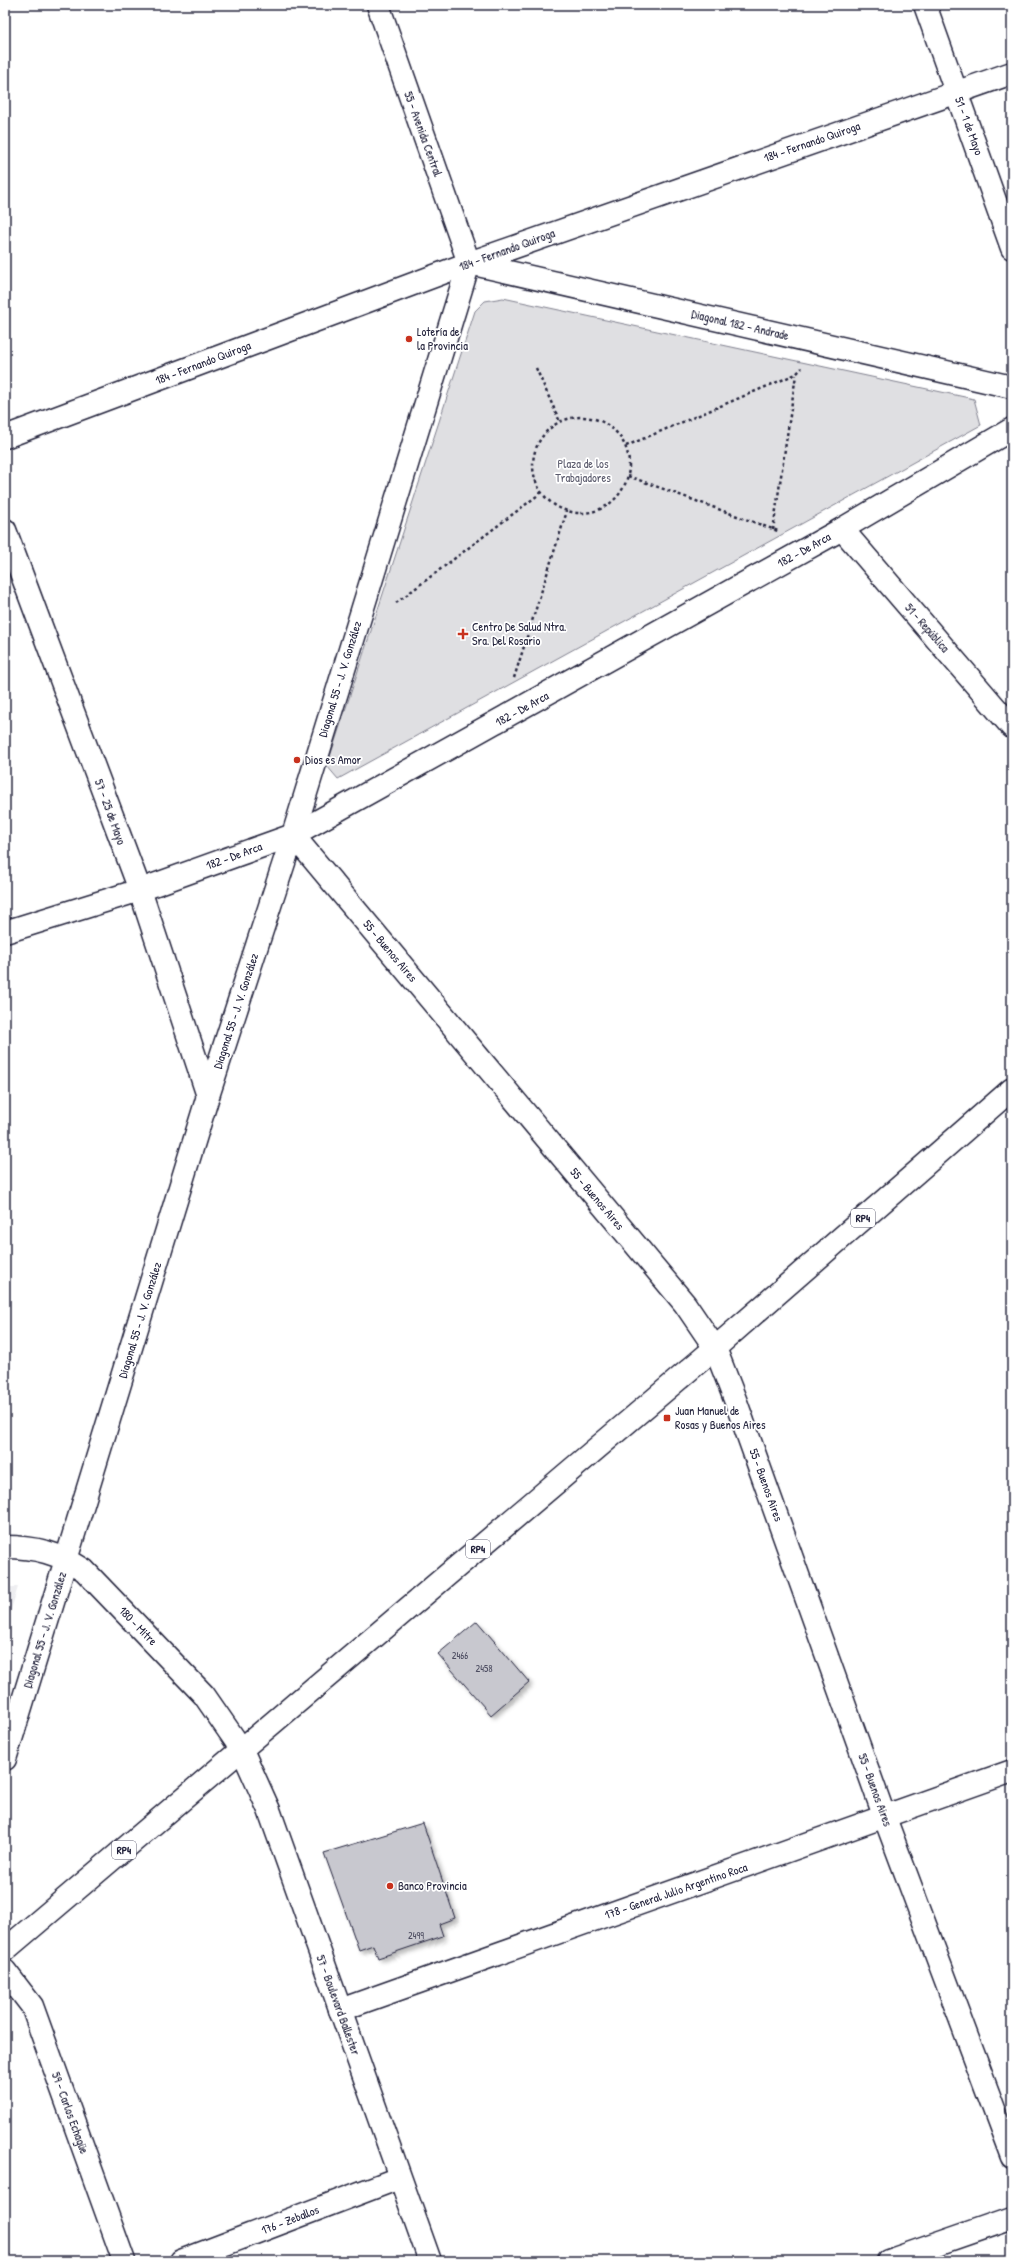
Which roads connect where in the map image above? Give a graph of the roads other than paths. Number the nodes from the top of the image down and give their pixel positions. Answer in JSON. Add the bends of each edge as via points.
{"nodes":[{"id":1,"x":378,"y":5,"type":"edge"},
{"id":2,"x":925,"y":5,"type":"edge"},
{"id":3,"x":1012,"y":73,"type":"edge"},
{"id":4,"x":956,"y":92,"type":"junction"},
{"id":5,"x":1012,"y":248,"type":"edge"},
{"id":6,"x":469,"y":263,"type":"junction"},
{"id":7,"x":1012,"y":386,"type":"edge"},
{"id":8,"x":1012,"y":429,"type":"edge"},
{"id":9,"x":5,"y":437,"type":"edge"},
{"id":10,"x":842,"y":529,"type":"junction"},
{"id":11,"x":5,"y":530,"type":"edge"},
{"id":12,"x":1012,"y":727,"type":"edge"},
{"id":13,"x":293,"y":835,"type":"junction"},
{"id":14,"x":140,"y":890,"type":"junction"},
{"id":15,"x":5,"y":932,"type":"edge"},
{"id":16,"x":1012,"y":1089,"type":"edge"},
{"id":17,"x":208,"y":1096,"type":"junction"},
{"id":18,"x":715,"y":1348,"type":"junction"},
{"id":19,"x":5,"y":1547,"type":"edge"},
{"id":20,"x":66,"y":1558,"type":"junction"},
{"id":21,"x":242,"y":1750,"type":"junction"},
{"id":22,"x":5,"y":1759,"type":"edge"},
{"id":23,"x":1012,"y":1771,"type":"edge"},
{"id":24,"x":885,"y":1818,"type":"junction"},
{"id":25,"x":5,"y":1950,"type":"edge"},
{"id":26,"x":5,"y":1971,"type":"edge"},
{"id":27,"x":340,"y":2010,"type":"junction"},
{"id":28,"x":1012,"y":2157,"type":"edge"},
{"id":29,"x":399,"y":2178,"type":"junction"},
{"id":30,"x":1012,"y":2218,"type":"edge"},
{"id":31,"x":124,"y":2261,"type":"edge"},
{"id":32,"x":181,"y":2261,"type":"edge"},
{"id":33,"x":430,"y":2261,"type":"edge"},
{"id":34,"x":888,"y":2261,"type":"edge"}],
"edges":[{"from":1,"to":6,"type":"street","name":"55 - Avenida Central"},
{"from":2,"to":4,"type":"street","name":"51 - 1 de Mayo"},
{"from":3,"to":4,"type":"street","name":"184 - Fernando Quiroga"},
{"from":4,"to":5,"type":"street","name":"51 - 1 de Mayo"},
{"from":4,"to":6,"type":"street","name":"184 - Fernando Quiroga"},
{"from":6,"to":7,"type":"street","name":"Diagonal 182 - Andrade"},
{"from":6,"to":9,"type":"street","name":"184 - Fernando Quiroga"},
{"from":6,"to":13,"type":"street","name":"Diagonal 55 - J. V. González","via":[[352,636]]},
{"from":8,"to":10,"type":"street","name":"182 - De Arca"},
{"from":10,"to":12,"type":"street","name":"51 - República"},
{"from":10,"to":13,"type":"street","name":"182 - De Arca"},
{"from":11,"to":14,"type":"street","name":"57 - 25 de Mayo"},
{"from":13,"to":14,"type":"street","name":"182 - De Arca"},
{"from":13,"to":17,"type":"street","name":"Diagonal 55 - J. V. González"},
{"from":13,"to":18,"type":"street","name":"55 - Buenos Aires","via":[[685,1304]]},
{"from":14,"to":15,"type":"street","name":"182 - De Arca"},
{"from":14,"to":17,"type":"street","name":"57 - 25 de Mayo"},
{"from":16,"to":18,"type":"street","number":"RP4"},
{"from":17,"to":20,"type":"street","name":"Diagonal 55 - J. V. González"},
{"from":18,"to":21,"type":"street","number":"RP4"},
{"from":18,"to":24,"type":"street","name":"55 - Buenos Aires"},
{"from":19,"to":20,"type":"street","name":"180 - Mitre","via":[[44,1550]]},
{"from":20,"to":21,"type":"street","name":"180 - Mitre","via":[[90,1575],[204,1695]]},
{"from":20,"to":22,"type":"street","name":"Diagonal 55 - J. V. González"},
{"from":21,"to":25,"type":"street","number":"RP4"},
{"from":21,"to":27,"type":"street","name":"57 - Boulevard Ballester","via":[[269,1810]]},
{"from":23,"to":24,"type":"street","name":"178 - General Julio Argentino Roca"},
{"from":24,"to":27,"type":"street","name":"178 - General Julio Argentino Roca"},
{"from":24,"to":28,"type":"street","name":"55 - Buenos Aires"},
{"from":26,"to":31,"type":"street","name":"59 - Carlos Echagüe","via":[[32,2006]]},
{"from":27,"to":29,"type":"street","name":"57 - Boulevard Ballester"},
{"from":29,"to":32,"type":"street","name":"176 - Zeballos"},
{"from":29,"to":33,"type":"street","name":"57 - Boulevard Ballester"},
{"from":30,"to":34,"type":"street"}]}
